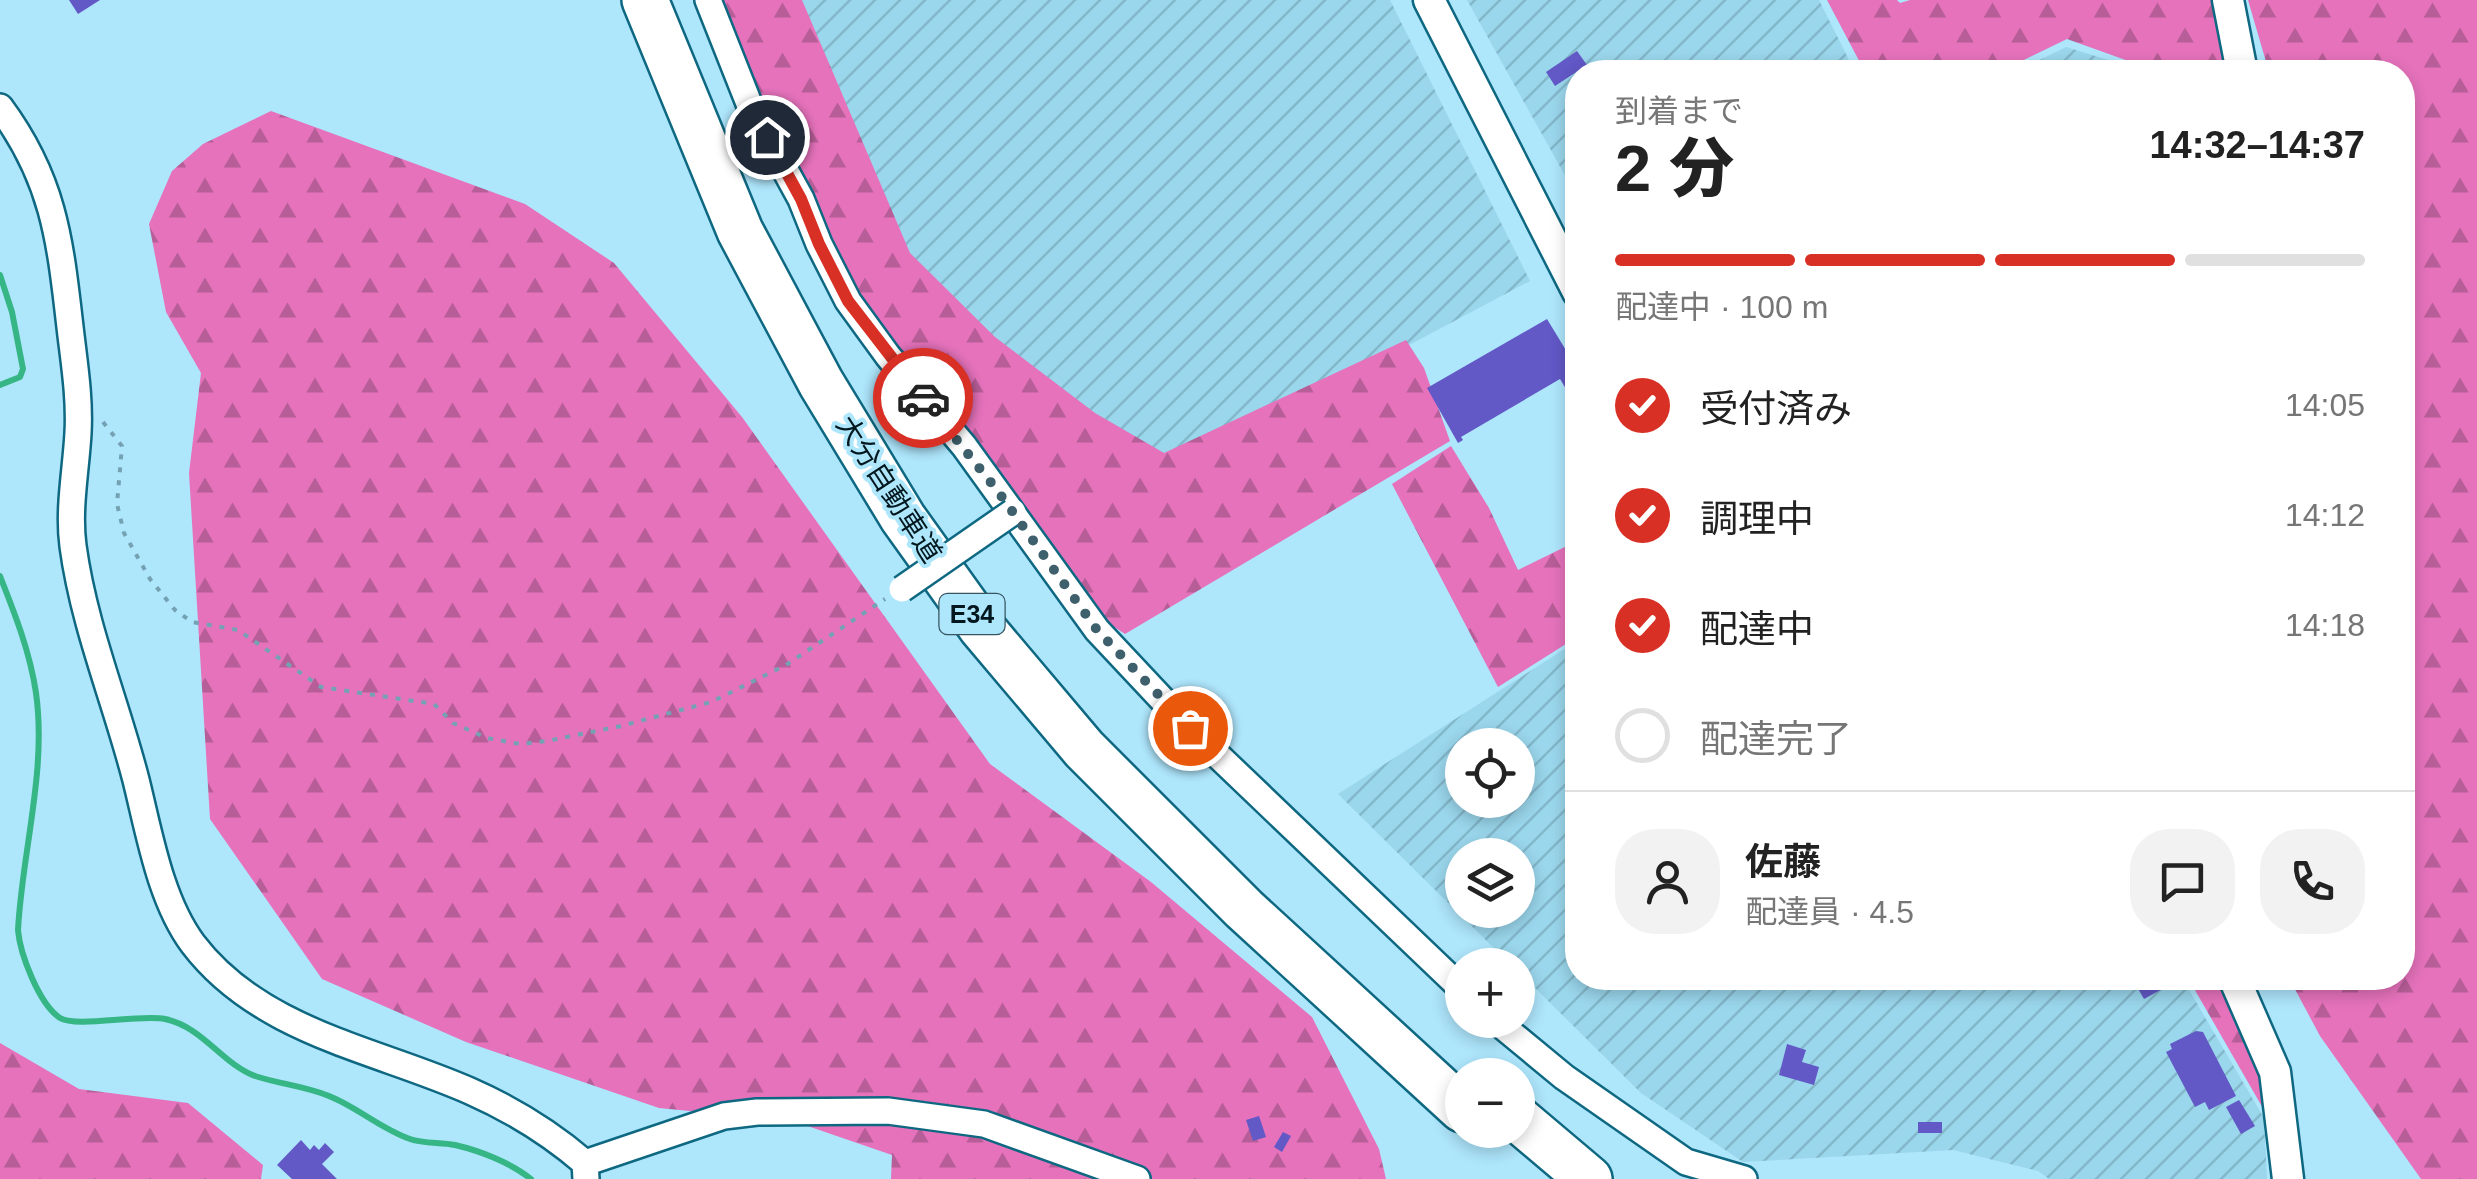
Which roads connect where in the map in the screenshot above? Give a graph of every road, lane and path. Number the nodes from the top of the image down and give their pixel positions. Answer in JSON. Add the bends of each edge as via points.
{"nodes":[{"id":1,"x":645,"y":0,"type":"edge"},
{"id":2,"x":678,"y":0,"type":"edge"},
{"id":3,"x":708,"y":0,"type":"edge"},
{"id":4,"x":1429,"y":0,"type":"edge"},
{"id":5,"x":2228,"y":0,"type":"edge"},
{"id":6,"x":2239,"y":60,"type":"edge"},
{"id":7,"x":0,"y":107,"type":"edge"},
{"id":8,"x":1565,"y":267,"type":"edge"},
{"id":9,"x":78,"y":397,"type":"junction"},
{"id":10,"x":1013,"y":512,"type":"junction"},
{"id":11,"x":902,"y":588,"type":"joint"},
{"id":12,"x":1445,"y":972,"type":"edge"},
{"id":13,"x":2239,"y":990,"type":"edge"},
{"id":14,"x":1516,"y":1038,"type":"edge"},
{"id":15,"x":1449,"y":1058,"type":"edge"},
{"id":16,"x":1445,"y":1094,"type":"edge"},
{"id":17,"x":1535,"y":1133,"type":"edge"},
{"id":18,"x":1507,"y":1148,"type":"edge"},
{"id":19,"x":586,"y":1171,"type":"edge"},
{"id":20,"x":1137,"y":1179,"type":"edge"},
{"id":21,"x":1544,"y":1179,"type":"edge"},
{"id":22,"x":1589,"y":1179,"type":"edge"},
{"id":23,"x":1744,"y":1179,"type":"edge"},
{"id":24,"x":2288,"y":1179,"type":"edge"}],
"edges":[{"from":1,"to":16,"type":"highway","name":"大分自動車道","number":"E34","via":[[740,231],[812,366],[903,518],[981,627],[1084,748],[1231,896]]},
{"from":2,"to":15,"type":"highway","name":"大分自動車道","number":"E34","via":[[767,218],[847,370],[1008,613],[1106,729],[1265,890]]},
{"from":3,"to":10,"type":"street","via":[[750,106],[848,301]]},
{"from":4,"to":8,"type":"street"},
{"from":5,"to":6,"type":"street"},
{"from":7,"to":9,"type":"street","via":[[24,139],[56,220]]},
{"from":9,"to":11,"type":"path","via":[[122,446],[117,504],[124,533],[174,610],[192,622],[238,630],[321,686],[434,704],[453,724],[487,738],[547,741],[711,702],[786,665]]},
{"from":9,"to":19,"type":"street","via":[[72,544],[94,647],[165,889],[192,943],[241,992],[296,1025],[508,1109],[551,1134]]},
{"from":10,"to":11,"type":"street","bridge":true},
{"from":10,"to":12,"type":"street","via":[[1097,630]]},
{"from":13,"to":24,"type":"street","via":[[2275,1072]]},
{"from":14,"to":23,"type":"street","via":[[1686,1162]]},
{"from":17,"to":22,"type":"highway"},
{"from":18,"to":21,"type":"highway"},
{"from":19,"to":20,"type":"street","via":[[724,1116],[888,1111],[984,1124]]}]}
